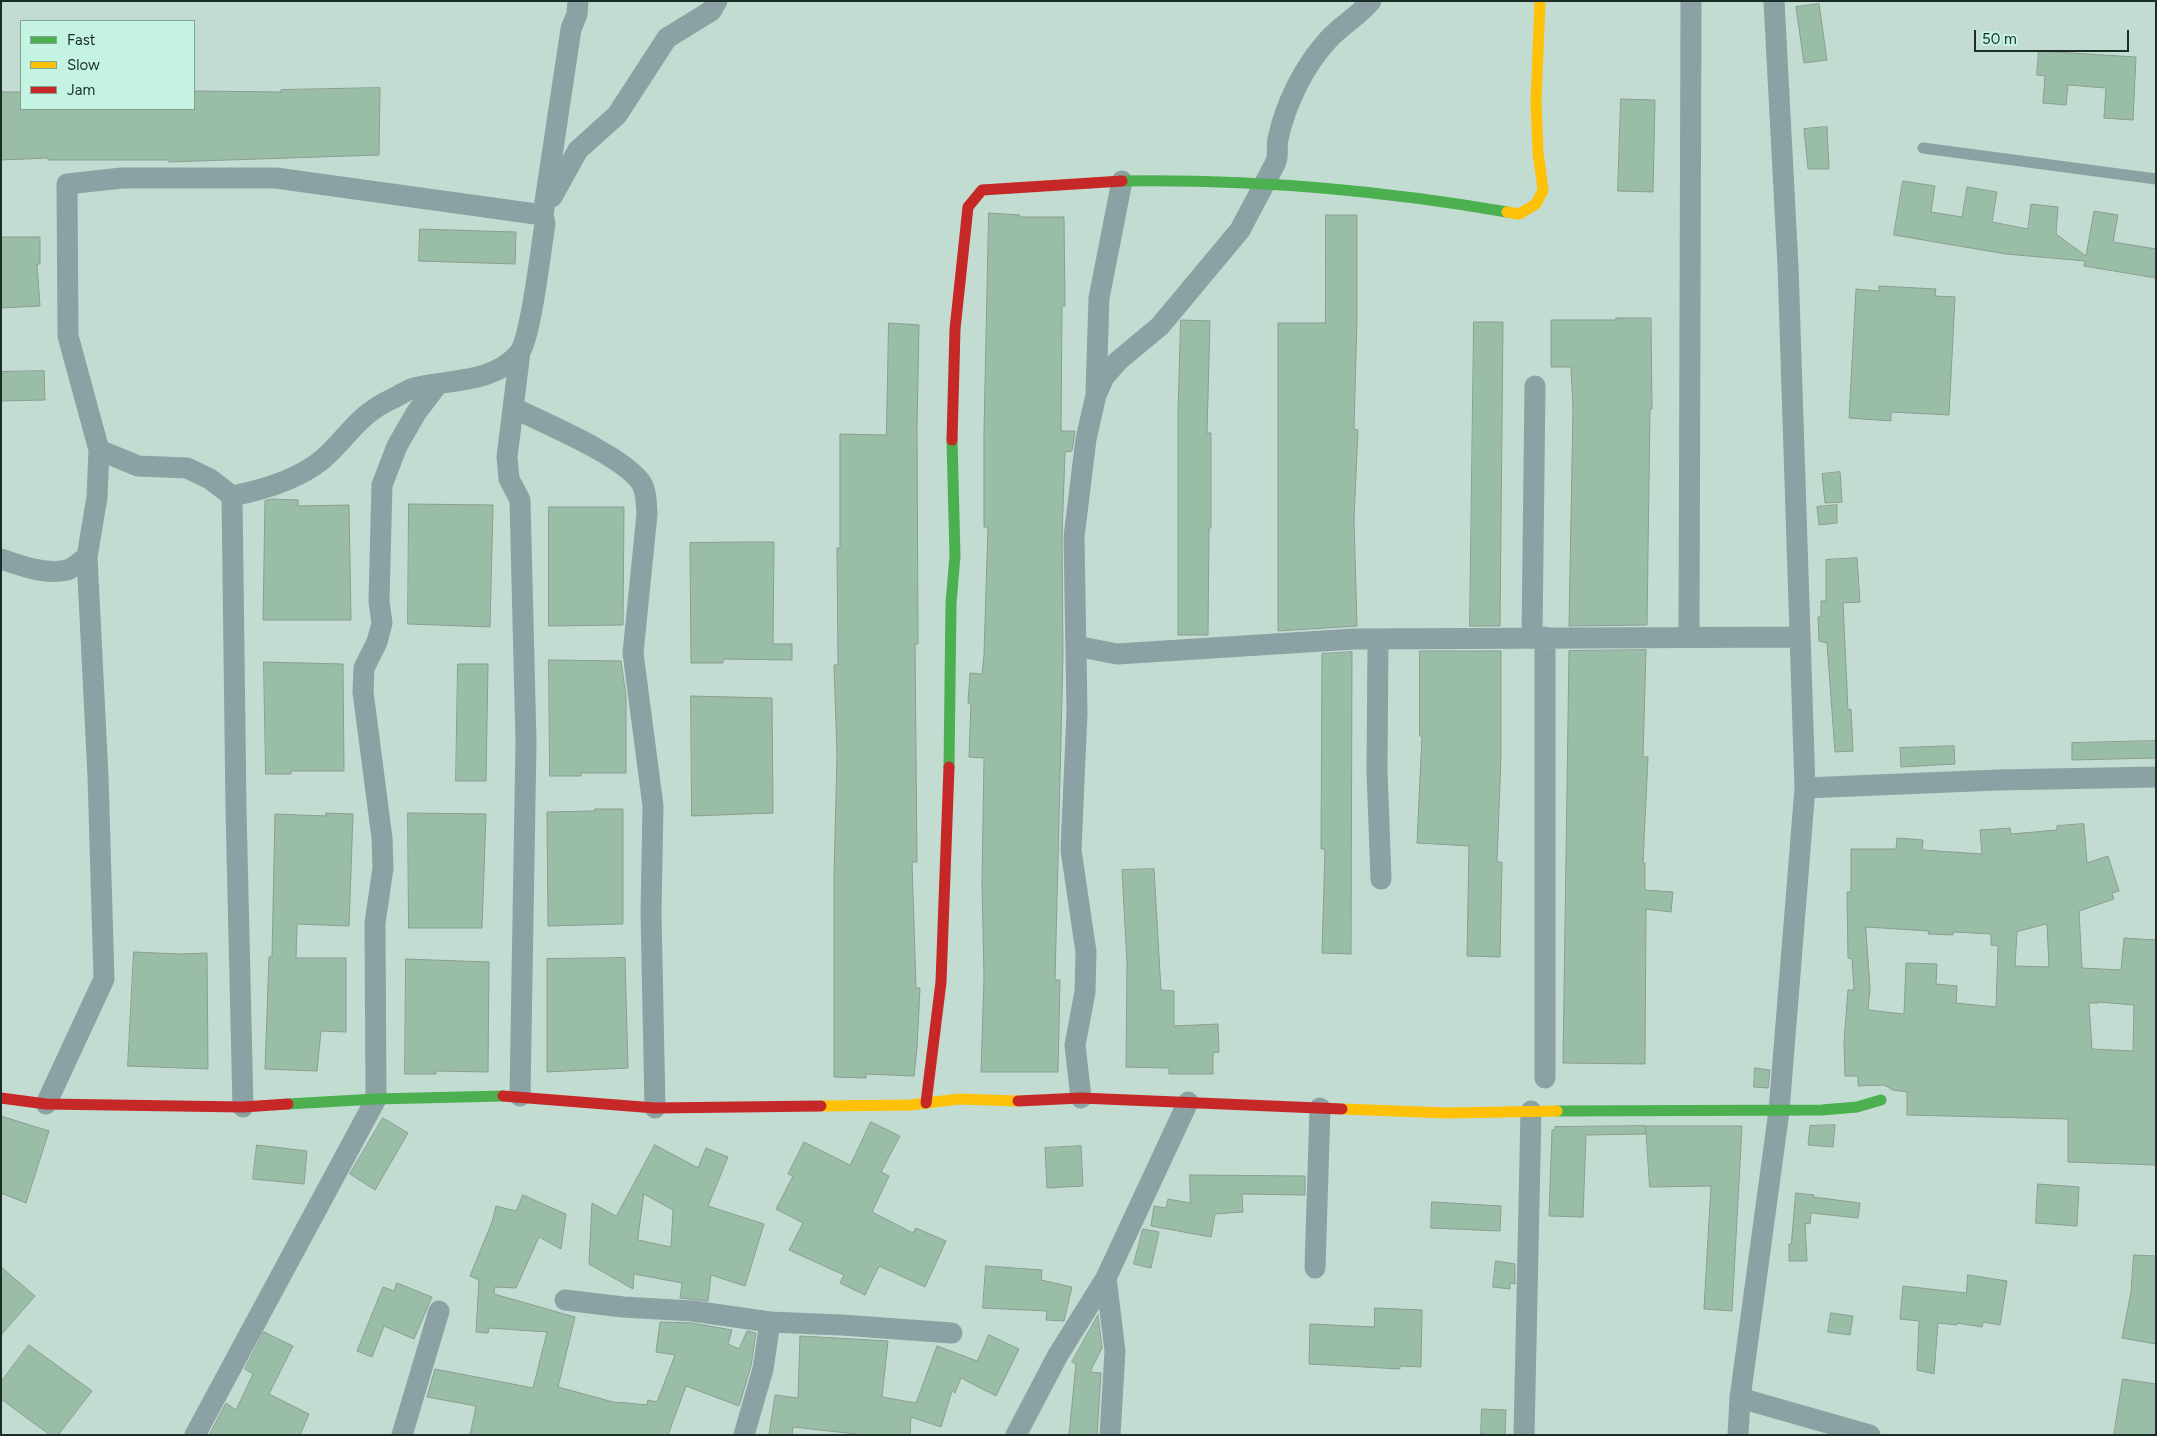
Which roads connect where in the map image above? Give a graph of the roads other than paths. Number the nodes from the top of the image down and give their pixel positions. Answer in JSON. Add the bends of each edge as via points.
{"nodes":[{"id":1,"x":578,"y":1,"type":"edge"},
{"id":2,"x":717,"y":1,"type":"edge"},
{"id":3,"x":1371,"y":1,"type":"edge"},
{"id":4,"x":1540,"y":1,"type":"edge"},
{"id":5,"x":1691,"y":1,"type":"edge"},
{"id":6,"x":1774,"y":1,"type":"edge"},
{"id":7,"x":1923,"y":148,"type":"dead end"},
{"id":8,"x":2156,"y":179,"type":"edge"},
{"id":9,"x":1122,"y":181,"type":"junction"},
{"id":10,"x":1263,"y":184,"type":"junction"},
{"id":11,"x":543,"y":215,"type":"junction"},
{"id":12,"x":520,"y":352,"type":"junction"},
{"id":13,"x":438,"y":384,"type":"junction"},
{"id":14,"x":1535,"y":386,"type":"dead end"},
{"id":15,"x":1096,"y":395,"type":"junction"},
{"id":16,"x":514,"y":408,"type":"junction"},
{"id":17,"x":99,"y":450,"type":"junction"},
{"id":18,"x":232,"y":496,"type":"junction"},
{"id":19,"x":86,"y":557,"type":"junction"},
{"id":20,"x":1,"y":559,"type":"edge"},
{"id":21,"x":1539,"y":637,"type":"junction"},
{"id":22,"x":1689,"y":637,"type":"junction"},
{"id":23,"x":1800,"y":637,"type":"junction"},
{"id":24,"x":1378,"y":639,"type":"junction"},
{"id":25,"x":1076,"y":646,"type":"junction"},
{"id":26,"x":2156,"y":777,"type":"edge"},
{"id":27,"x":1805,"y":788,"type":"junction"},
{"id":28,"x":1381,"y":879,"type":"dead end"},
{"id":29,"x":1545,"y":1078,"type":"dead end"},
{"id":30,"x":520,"y":1096,"type":"junction"},
{"id":31,"x":1,"y":1098,"type":"edge"},
{"id":32,"x":1081,"y":1098,"type":"junction"},
{"id":33,"x":376,"y":1099,"type":"junction"},
{"id":34,"x":1881,"y":1100,"type":"dead end"},
{"id":35,"x":1188,"y":1102,"type":"junction"},
{"id":36,"x":926,"y":1103,"type":"junction"},
{"id":37,"x":46,"y":1104,"type":"junction"},
{"id":38,"x":243,"y":1106,"type":"junction"},
{"id":39,"x":655,"y":1108,"type":"junction"},
{"id":40,"x":1320,"y":1108,"type":"junction"},
{"id":41,"x":1532,"y":1111,"type":"junction"},
{"id":42,"x":1779,"y":1111,"type":"junction"},
{"id":43,"x":1316,"y":1268,"type":"dead end"},
{"id":44,"x":1106,"y":1278,"type":"junction"},
{"id":45,"x":565,"y":1300,"type":"dead end"},
{"id":46,"x":439,"y":1311,"type":"dead end"},
{"id":47,"x":770,"y":1322,"type":"junction"},
{"id":48,"x":952,"y":1333,"type":"dead end"},
{"id":49,"x":1740,"y":1398,"type":"junction"},
{"id":50,"x":195,"y":1435,"type":"edge"},
{"id":51,"x":402,"y":1435,"type":"edge"},
{"id":52,"x":744,"y":1435,"type":"edge"},
{"id":53,"x":1016,"y":1435,"type":"edge"},
{"id":54,"x":1110,"y":1435,"type":"edge"},
{"id":55,"x":1524,"y":1435,"type":"edge"},
{"id":56,"x":1738,"y":1435,"type":"edge"},
{"id":57,"x":1870,"y":1435,"type":"edge"}],
"edges":[{"from":1,"to":11,"type":"street"},
{"from":2,"to":11,"type":"street","via":[[710,12],[667,38],[616,115],[578,150]]},
{"from":3,"to":10,"type":"street","via":[[1327,41],[1305,73],[1277,141],[1279,154],[1276,162]]},
{"from":4,"to":10,"type":"street","via":[[1536,102],[1543,190],[1536,204],[1519,214],[1400,195]]},
{"from":5,"to":22,"type":"street"},
{"from":6,"to":23,"type":"street","via":[[1797,483]]},
{"from":7,"to":8,"type":"lane"},
{"from":9,"to":10,"type":"street"},
{"from":9,"to":15,"type":"street","via":[[1099,298]]},
{"from":9,"to":36,"type":"street","via":[[982,190],[968,207],[955,329],[951,415],[955,556],[950,604],[950,730],[941,982]]},
{"from":10,"to":15,"type":"street","via":[[1240,230],[1160,326],[1104,377]]},
{"from":11,"to":12,"type":"street","via":[[545,224],[527,334]]},
{"from":11,"to":17,"type":"street","via":[[276,178],[122,178],[67,184],[68,336]]},
{"from":12,"to":13,"type":"street","via":[[492,374]]},
{"from":12,"to":16,"type":"street"},
{"from":13,"to":18,"type":"street","via":[[413,389],[371,409],[322,459],[302,473]]},
{"from":13,"to":33,"type":"street","via":[[397,446],[382,485],[379,600],[382,623],[378,642],[364,668],[363,692],[383,868],[375,923]]},
{"from":14,"to":21,"type":"street"},
{"from":15,"to":25,"type":"street","via":[[1086,439],[1074,537]]},
{"from":16,"to":30,"type":"street","via":[[507,457],[509,479],[520,500],[526,742]]},
{"from":16,"to":39,"type":"street","via":[[624,466],[641,482],[646,493],[647,514],[633,653],[653,806],[651,912]]},
{"from":17,"to":18,"type":"street","via":[[138,466],[187,468],[210,479]]},
{"from":17,"to":19,"type":"street","via":[[97,497]]},
{"from":18,"to":38,"type":"street"},
{"from":19,"to":20,"type":"street","via":[[68,570],[54,571],[41,571]]},
{"from":19,"to":37,"type":"street","via":[[98,776],[104,979]]},
{"from":21,"to":22,"type":"street"},
{"from":21,"to":24,"type":"street"},
{"from":21,"to":29,"type":"street"},
{"from":22,"to":23,"type":"street"},
{"from":23,"to":27,"type":"street"},
{"from":24,"to":25,"type":"street","via":[[1117,654]]},
{"from":24,"to":28,"type":"street","via":[[1377,771]]},
{"from":25,"to":32,"type":"street","via":[[1077,712],[1071,850],[1086,952],[1085,992],[1075,1045]]},
{"from":26,"to":27,"type":"street"},
{"from":27,"to":42,"type":"street"},
{"from":30,"to":33,"type":"street"},
{"from":30,"to":39,"type":"street"},
{"from":31,"to":37,"type":"street"},
{"from":32,"to":35,"type":"street"},
{"from":32,"to":36,"type":"street","via":[[1027,1101],[959,1099]]},
{"from":33,"to":38,"type":"street"},
{"from":33,"to":50,"type":"street"},
{"from":34,"to":42,"type":"street","via":[[1857,1107]]},
{"from":35,"to":40,"type":"street"},
{"from":35,"to":44,"type":"street"},
{"from":36,"to":39,"type":"street"},
{"from":37,"to":38,"type":"street"},
{"from":40,"to":41,"type":"street","via":[[1448,1113]]},
{"from":40,"to":43,"type":"street"},
{"from":41,"to":42,"type":"street"},
{"from":41,"to":55,"type":"street"},
{"from":42,"to":49,"type":"street"},
{"from":44,"to":53,"type":"street","via":[[1058,1355]]},
{"from":44,"to":54,"type":"street","via":[[1115,1351]]},
{"from":45,"to":47,"type":"street","via":[[693,1311]]},
{"from":46,"to":51,"type":"street"},
{"from":47,"to":48,"type":"street"},
{"from":47,"to":52,"type":"street","via":[[763,1369]]},
{"from":49,"to":56,"type":"street"},
{"from":49,"to":57,"type":"street"}]}
